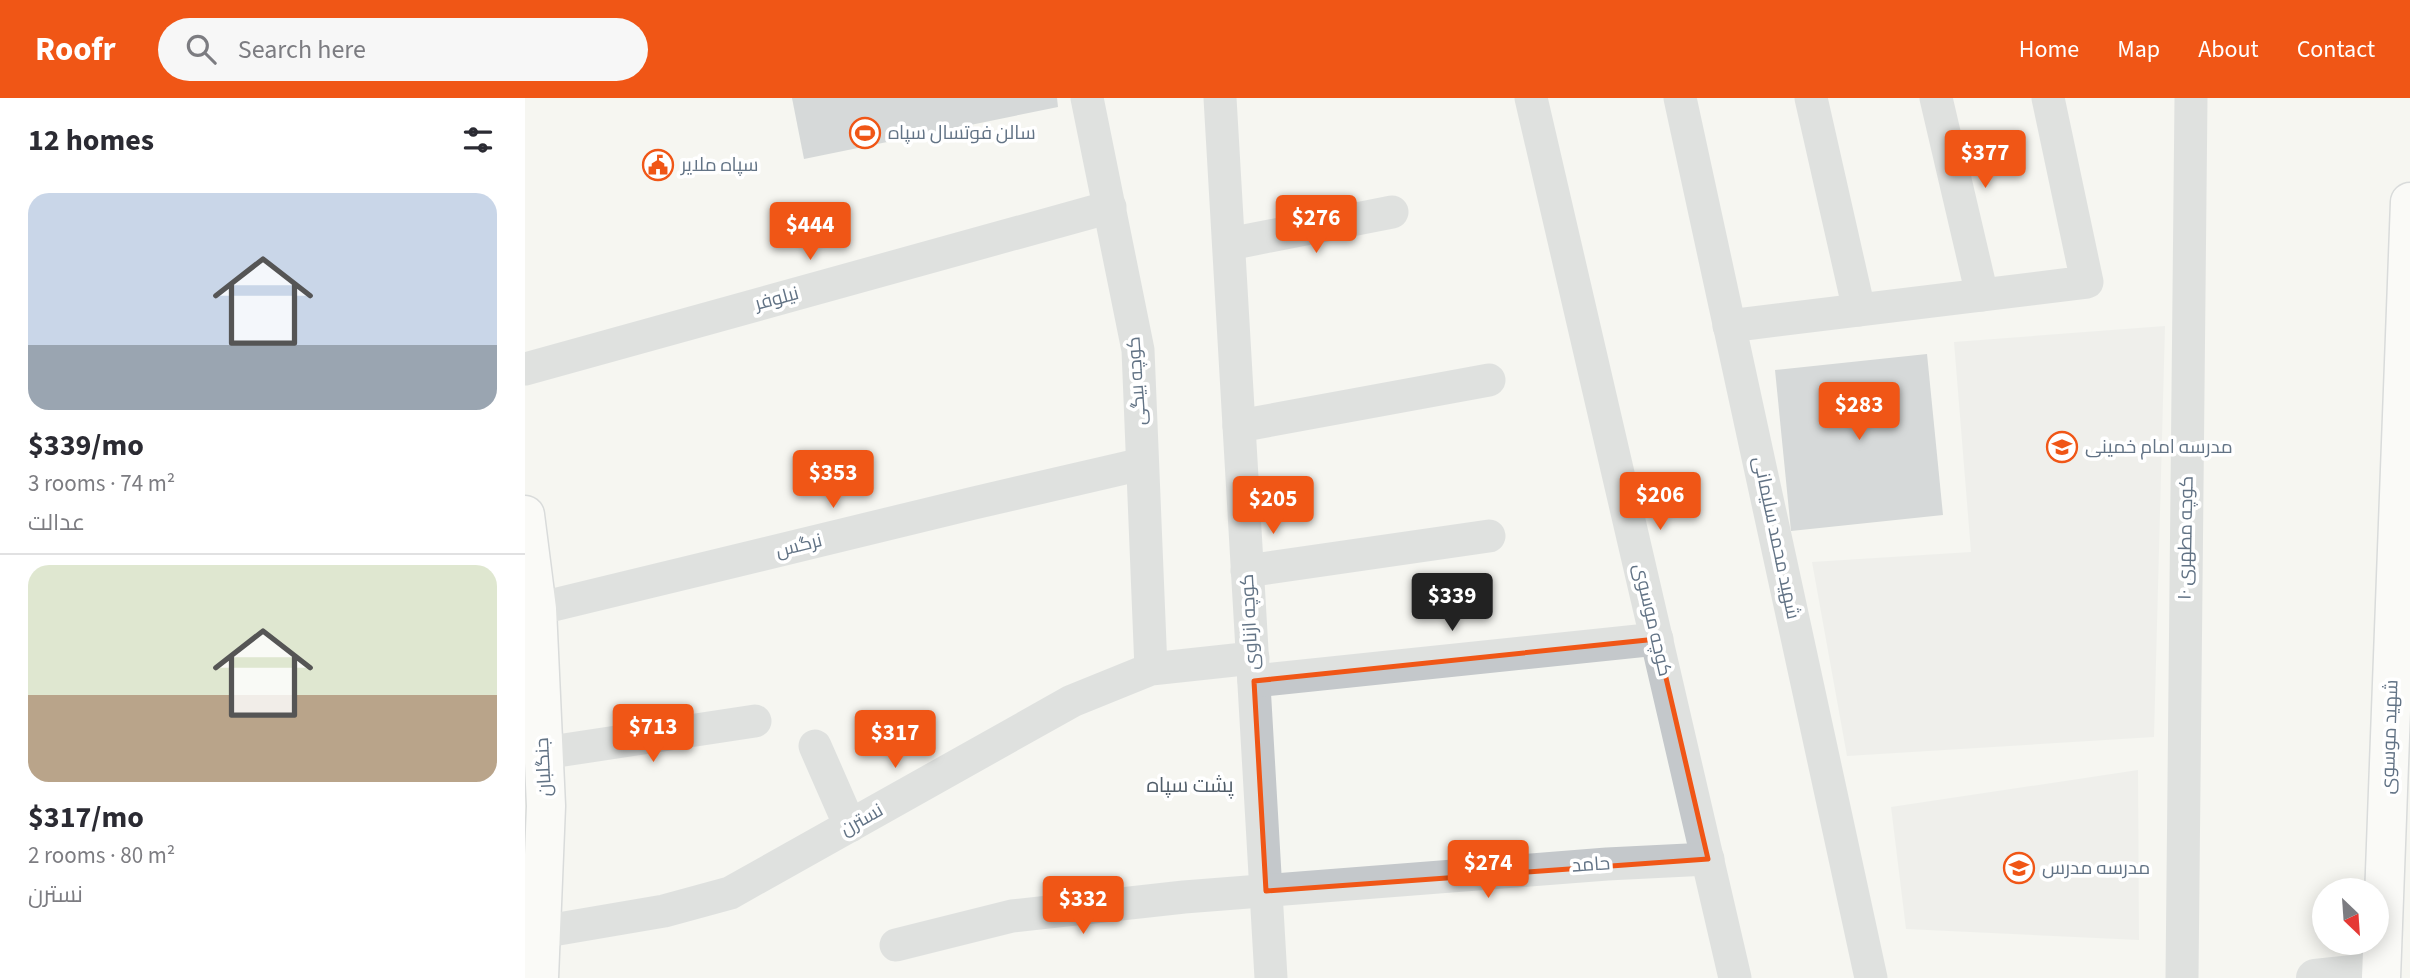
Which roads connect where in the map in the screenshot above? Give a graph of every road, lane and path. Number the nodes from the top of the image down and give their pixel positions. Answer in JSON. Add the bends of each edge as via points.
{"nodes":[{"id":1,"x":1087,"y":98,"type":"edge"},
{"id":2,"x":1220,"y":98,"type":"edge"},
{"id":3,"x":1531,"y":98,"type":"edge"},
{"id":4,"x":1680,"y":98,"type":"edge"},
{"id":5,"x":1811,"y":98,"type":"edge"},
{"id":6,"x":1936,"y":98,"type":"edge"},
{"id":7,"x":2048,"y":98,"type":"edge"},
{"id":8,"x":2190,"y":98,"type":"edge"},
{"id":9,"x":2410,"y":202,"type":"edge"},
{"id":10,"x":1110,"y":207,"type":"junction"},
{"id":11,"x":1392,"y":212,"type":"dead end"},
{"id":12,"x":1229,"y":244,"type":"junction"},
{"id":13,"x":1982,"y":295,"type":"junction"},
{"id":14,"x":1859,"y":310,"type":"junction"},
{"id":15,"x":1729,"y":326,"type":"junction"},
{"id":16,"x":2407,"y":342,"type":"edge"},
{"id":17,"x":525,"y":369,"type":"edge"},
{"id":18,"x":1489,"y":380,"type":"dead end"},
{"id":19,"x":1239,"y":426,"type":"junction"},
{"id":20,"x":1142,"y":464,"type":"junction"},
{"id":21,"x":525,"y":515,"type":"edge"},
{"id":22,"x":1489,"y":536,"type":"dead end"},
{"id":23,"x":1248,"y":571,"type":"junction"},
{"id":24,"x":2402,"y":597,"type":"edge"},
{"id":25,"x":537,"y":609,"type":"junction"},
{"id":26,"x":1657,"y":639,"type":"junction"},
{"id":27,"x":1151,"y":669,"type":"junction"},
{"id":28,"x":1253,"y":670,"type":"junction"},
{"id":29,"x":755,"y":721,"type":"dead end"},
{"id":30,"x":815,"y":746,"type":"dead end"},
{"id":31,"x":544,"y":753,"type":"junction"},
{"id":32,"x":850,"y":827,"type":"junction"},
{"id":33,"x":1708,"y":859,"type":"junction"},
{"id":34,"x":2397,"y":863,"type":"edge"},
{"id":35,"x":1266,"y":891,"type":"junction"},
{"id":36,"x":541,"y":932,"type":"junction"},
{"id":37,"x":896,"y":946,"type":"dead end"},
{"id":38,"x":2381,"y":974,"type":"edge"},
{"id":39,"x":540,"y":978,"type":"edge"},
{"id":40,"x":1271,"y":978,"type":"edge"},
{"id":41,"x":1735,"y":978,"type":"edge"},
{"id":42,"x":1871,"y":978,"type":"edge"},
{"id":43,"x":2182,"y":978,"type":"edge"},
{"id":44,"x":2315,"y":978,"type":"edge"}],
"edges":[{"from":1,"to":10,"type":"street","name":"کوچه بیگی"},
{"from":2,"to":12,"type":"street","name":"کوچه ازناوی"},
{"from":3,"to":26,"type":"street","name":"کوچه موسوی"},
{"from":4,"to":15,"type":"street","name":"شهید محمد سلیمانی"},
{"from":5,"to":14,"type":"street"},
{"from":6,"to":13,"type":"street"},
{"from":7,"to":13,"type":"street","via":[[2087,282]]},
{"from":8,"to":43,"type":"street","name":"کوچه مطهری ۱۰"},
{"from":9,"to":16,"type":"main road","name":"شهید موسوی"},
{"from":10,"to":17,"type":"street","name":"نیلوفر"},
{"from":10,"to":20,"type":"street","name":"کوچه بیگی","via":[[1138,350]]},
{"from":11,"to":12,"type":"street"},
{"from":12,"to":19,"type":"street","name":"کوچه ازناوی"},
{"from":13,"to":14,"type":"street"},
{"from":14,"to":15,"type":"street"},
{"from":15,"to":42,"type":"street","name":"شهید محمد سلیمانی"},
{"from":16,"to":24,"type":"main road","name":"شهید موسوی"},
{"from":18,"to":19,"type":"street"},
{"from":19,"to":23,"type":"street","name":"کوچه ازناوی"},
{"from":20,"to":25,"type":"street","name":"نرگس"},
{"from":20,"to":27,"type":"street","name":"کوچه بیگی"},
{"from":21,"to":25,"type":"main road","name":"جنگلبان"},
{"from":22,"to":23,"type":"street"},
{"from":23,"to":28,"type":"street","name":"کوچه ازناوی"},
{"from":24,"to":34,"type":"main road","name":"شهید موسوی"},
{"from":25,"to":31,"type":"main road","name":"جنگلبان"},
{"from":26,"to":28,"type":"street","name":"نسترن"},
{"from":26,"to":33,"type":"street","name":"کوچه موسوی"},
{"from":27,"to":28,"type":"street","name":"نسترن"},
{"from":27,"to":32,"type":"street","name":"نسترن","via":[[1072,701]]},
{"from":28,"to":35,"type":"street","name":"کوچه ازناوی"},
{"from":29,"to":31,"type":"street"},
{"from":30,"to":32,"type":"street"},
{"from":31,"to":36,"type":"main road","name":"جنگلبان"},
{"from":32,"to":36,"type":"street","name":"نسترن","via":[[730,893],[664,911]]},
{"from":33,"to":35,"type":"street","name":"حامد"},
{"from":33,"to":41,"type":"street","name":"کوچه موسوی"},
{"from":34,"to":38,"type":"main road","name":"شهید موسوی"},
{"from":35,"to":37,"type":"street","name":"حامد","via":[[1012,916]]},
{"from":35,"to":40,"type":"street","name":"کوچه ازناوی"},
{"from":36,"to":39,"type":"main road","name":"جنگلبان"},
{"from":38,"to":44,"type":"street"}]}
